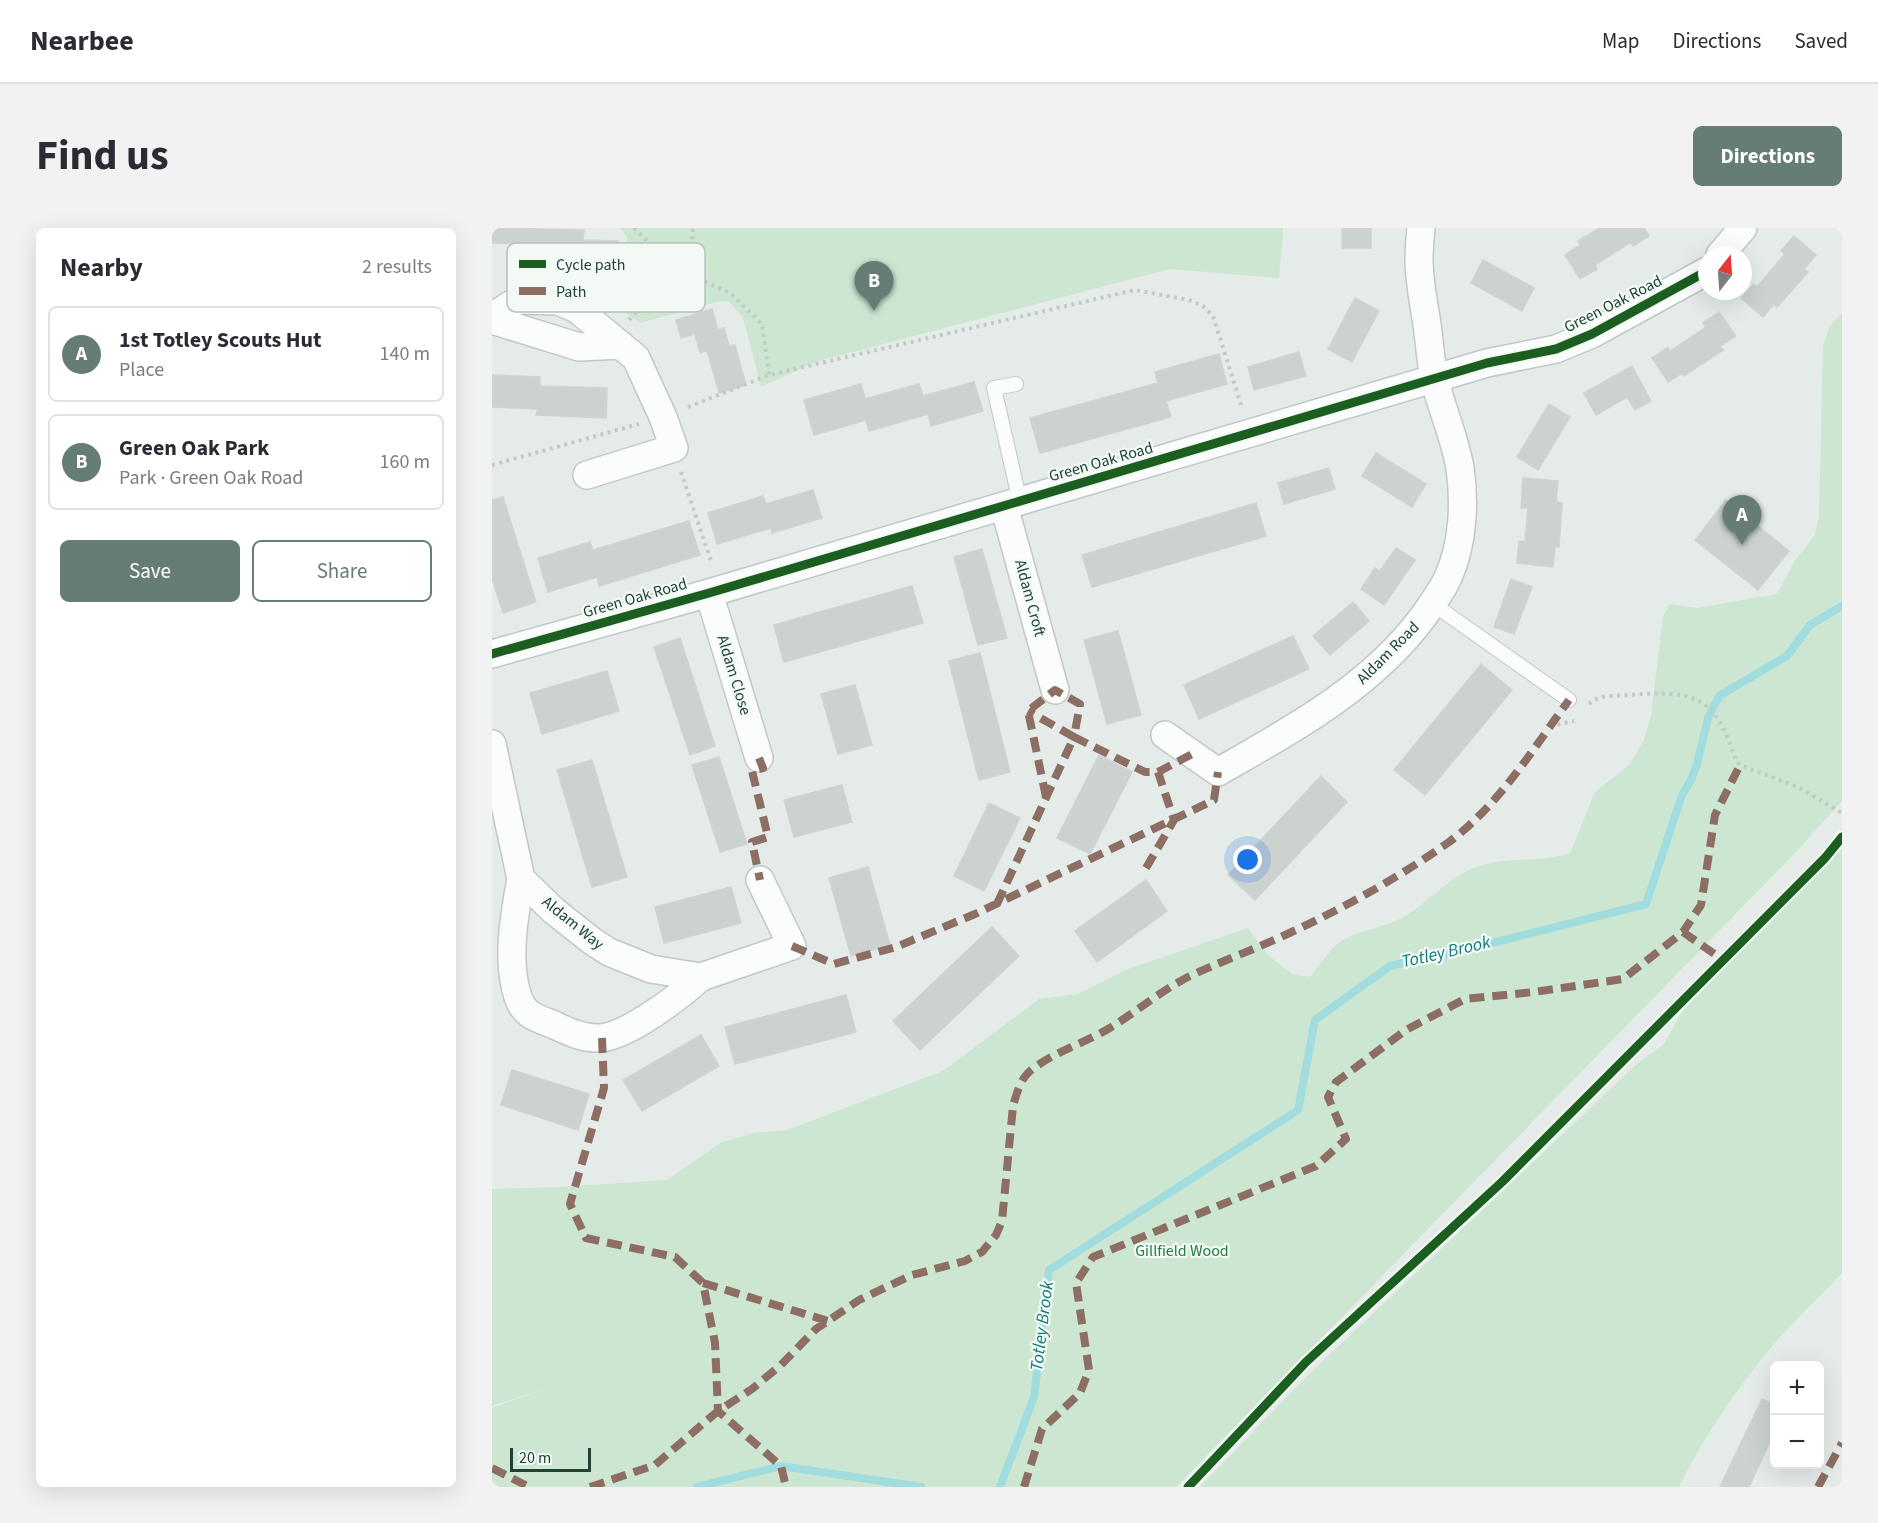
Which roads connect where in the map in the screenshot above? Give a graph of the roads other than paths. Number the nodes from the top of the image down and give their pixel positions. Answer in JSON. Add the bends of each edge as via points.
{"nodes":[{"id":1,"x":1421,"y":228,"type":"edge"},
{"id":2,"x":1743,"y":228,"type":"edge"},
{"id":3,"x":1728,"y":246,"type":"edge"},
{"id":4,"x":1698,"y":276,"type":"edge"},
{"id":5,"x":507,"y":308,"type":"edge"},
{"id":6,"x":580,"y":312,"type":"edge"},
{"id":7,"x":492,"y":318,"type":"edge"},
{"id":8,"x":618,"y":342,"type":"junction"},
{"id":9,"x":1434,"y":380,"type":"junction"},
{"id":10,"x":1016,"y":384,"type":"dead end"},
{"id":11,"x":587,"y":475,"type":"dead end"},
{"id":12,"x":1012,"y":504,"type":"junction"},
{"id":13,"x":715,"y":591,"type":"junction"},
{"id":14,"x":1433,"y":604,"type":"junction"},
{"id":15,"x":492,"y":654,"type":"edge"},
{"id":16,"x":1055,"y":690,"type":"dead end"},
{"id":17,"x":1569,"y":700,"type":"dead end"},
{"id":18,"x":1165,"y":735,"type":"dead end"},
{"id":19,"x":492,"y":744,"type":"edge"},
{"id":20,"x":759,"y":758,"type":"dead end"},
{"id":21,"x":521,"y":879,"type":"junction"},
{"id":22,"x":760,"y":880,"type":"dead end"},
{"id":23,"x":701,"y":977,"type":"junction"}],
"edges":[{"from":1,"to":9,"type":"street","name":"Aldam Road","via":[[1419,261]]},
{"from":2,"to":3,"type":"street"},
{"from":4,"to":9,"type":"street","name":"Green Oak Road","via":[[1592,334],[1556,349],[1487,363]]},
{"from":5,"to":7,"type":"street"},
{"from":6,"to":8,"type":"street"},
{"from":7,"to":8,"type":"street","via":[[579,347]]},
{"from":8,"to":11,"type":"street","via":[[636,358],[674,448]]},
{"from":9,"to":12,"type":"street","name":"Green Oak Road"},
{"from":9,"to":14,"type":"street","name":"Aldam Road","via":[[1455,451],[1462,496],[1456,557]]},
{"from":10,"to":12,"type":"lane","via":[[994,388]]},
{"from":12,"to":13,"type":"street","name":"Green Oak Road"},
{"from":12,"to":16,"type":"street","name":"Aldam Croft"},
{"from":13,"to":15,"type":"street","name":"Green Oak Road"},
{"from":13,"to":20,"type":"street","name":"Aldam Close"},
{"from":14,"to":17,"type":"lane"},
{"from":14,"to":18,"type":"street","name":"Aldam Road","via":[[1407,638],[1347,693],[1218,772]]},
{"from":19,"to":21,"type":"street","name":"Aldam Way"},
{"from":21,"to":23,"type":"street","name":"Aldam Way","via":[[554,911],[609,952],[651,969]]},
{"from":21,"to":23,"type":"street","name":"Aldam Way","via":[[512,958],[518,998],[528,1015],[584,1037],[602,1038],[637,1024],[681,996]]},
{"from":22,"to":23,"type":"street","name":"Aldam Way","via":[[792,946]]}]}
